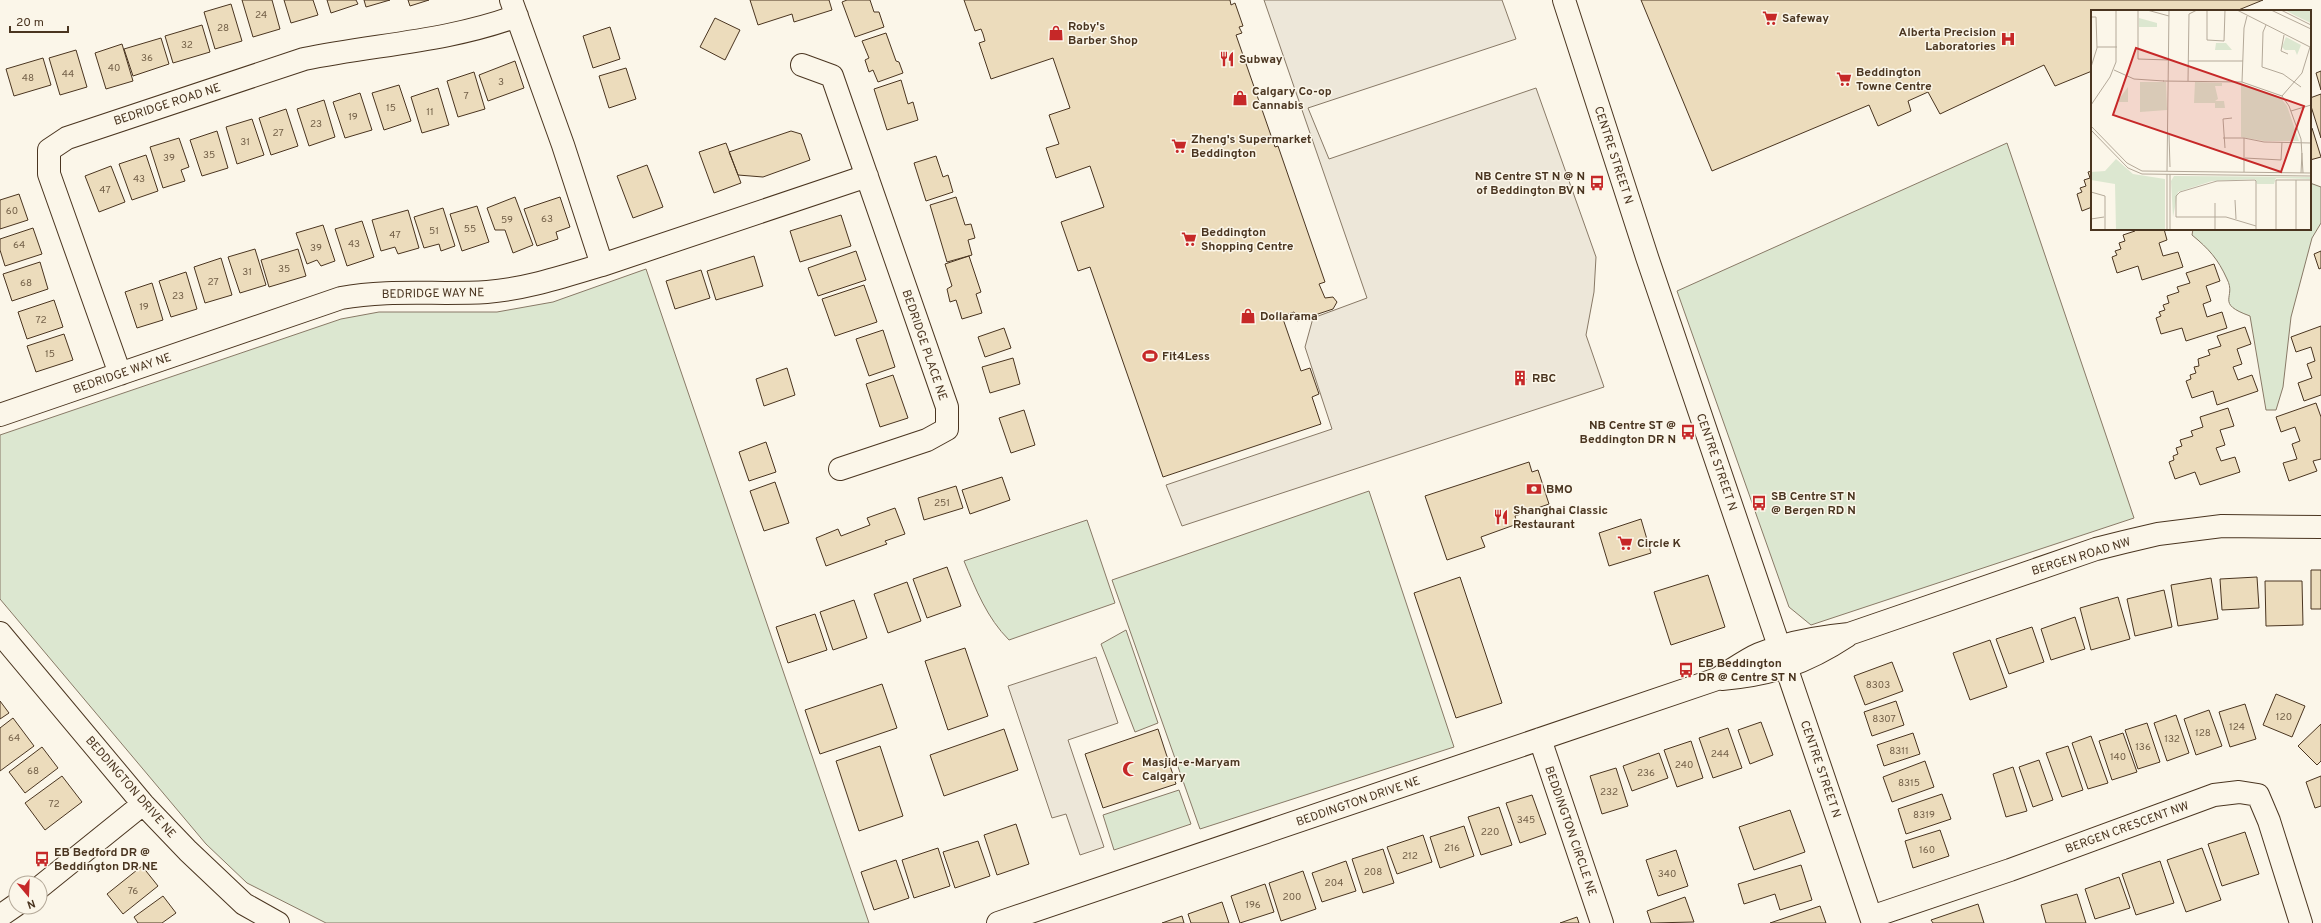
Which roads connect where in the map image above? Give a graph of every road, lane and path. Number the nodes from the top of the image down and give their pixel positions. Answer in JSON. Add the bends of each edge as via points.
{"nodes":[{"id":1,"x":1564,"y":0,"type":"edge"},
{"id":2,"x":514,"y":8,"type":"edge"},
{"id":3,"x":802,"y":65,"type":"dead end"},
{"id":4,"x":867,"y":176,"type":"junction"},
{"id":5,"x":602,"y":265,"type":"junction"},
{"id":6,"x":120,"y":374,"type":"junction"},
{"id":7,"x":0,"y":415,"type":"edge"},
{"id":8,"x":840,"y":469,"type":"dead end"},
{"id":9,"x":2321,"y":527,"type":"edge"},
{"id":10,"x":0,"y":632,"type":"edge"},
{"id":11,"x":1783,"y":657,"type":"junction"},
{"id":12,"x":1540,"y":739,"type":"junction"},
{"id":13,"x":142,"y":804,"type":"junction"},
{"id":14,"x":48,"y":880,"type":"edge"},
{"id":15,"x":1872,"y":920,"type":"edge"},
{"id":16,"x":278,"y":923,"type":"edge"},
{"id":17,"x":998,"y":923,"type":"edge"},
{"id":18,"x":1602,"y":923,"type":"edge"},
{"id":19,"x":2301,"y":923,"type":"edge"}],
"edges":[{"from":1,"to":11,"type":"street","name":"CENTRE STREET N","via":[[1650,265]]},
{"from":2,"to":5,"type":"street"},
{"from":2,"to":6,"type":"street","name":"BEDRIDGE ROAD NE","via":[[482,29],[304,59],[67,138],[50,150],[49,174]]},
{"from":3,"to":4,"type":"street","name":"BEDRIDGE PLACE NE","via":[[832,76]]},
{"from":4,"to":5,"type":"street"},
{"from":4,"to":8,"type":"street","name":"BEDRIDGE PLACE NE","via":[[947,407],[947,429],[927,440]]},
{"from":5,"to":6,"type":"street","name":"BEDRIDGE WAY NE","via":[[524,288],[487,292],[364,294],[341,298]]},
{"from":6,"to":7,"type":"street","name":"BEDRIDGE WAY NE"},
{"from":9,"to":11,"type":"street","name":"BERGEN ROAD NW","via":[[2222,526],[2158,534],[2096,549],[1849,634],[1819,654]]},
{"from":10,"to":13,"type":"street","name":"BEDDINGTON DRIVE NE"},
{"from":11,"to":12,"type":"street","name":"BEDDINGTON DRIVE NE","via":[[1758,655],[1717,680]]},
{"from":11,"to":15,"type":"street","name":"CENTRE STREET N"},
{"from":12,"to":17,"type":"street","name":"BEDDINGTON DRIVE NE"},
{"from":12,"to":18,"type":"street","name":"BEDDINGTON CIRCLE NE"},
{"from":13,"to":14,"type":"street"},
{"from":13,"to":16,"type":"street","name":"BEDDINGTON DRIVE NE","via":[[188,852],[244,904]]},
{"from":15,"to":19,"type":"street","name":"BERGEN CRESCENT NW","via":[[2214,795],[2239,792],[2258,795],[2269,821]]}]}
